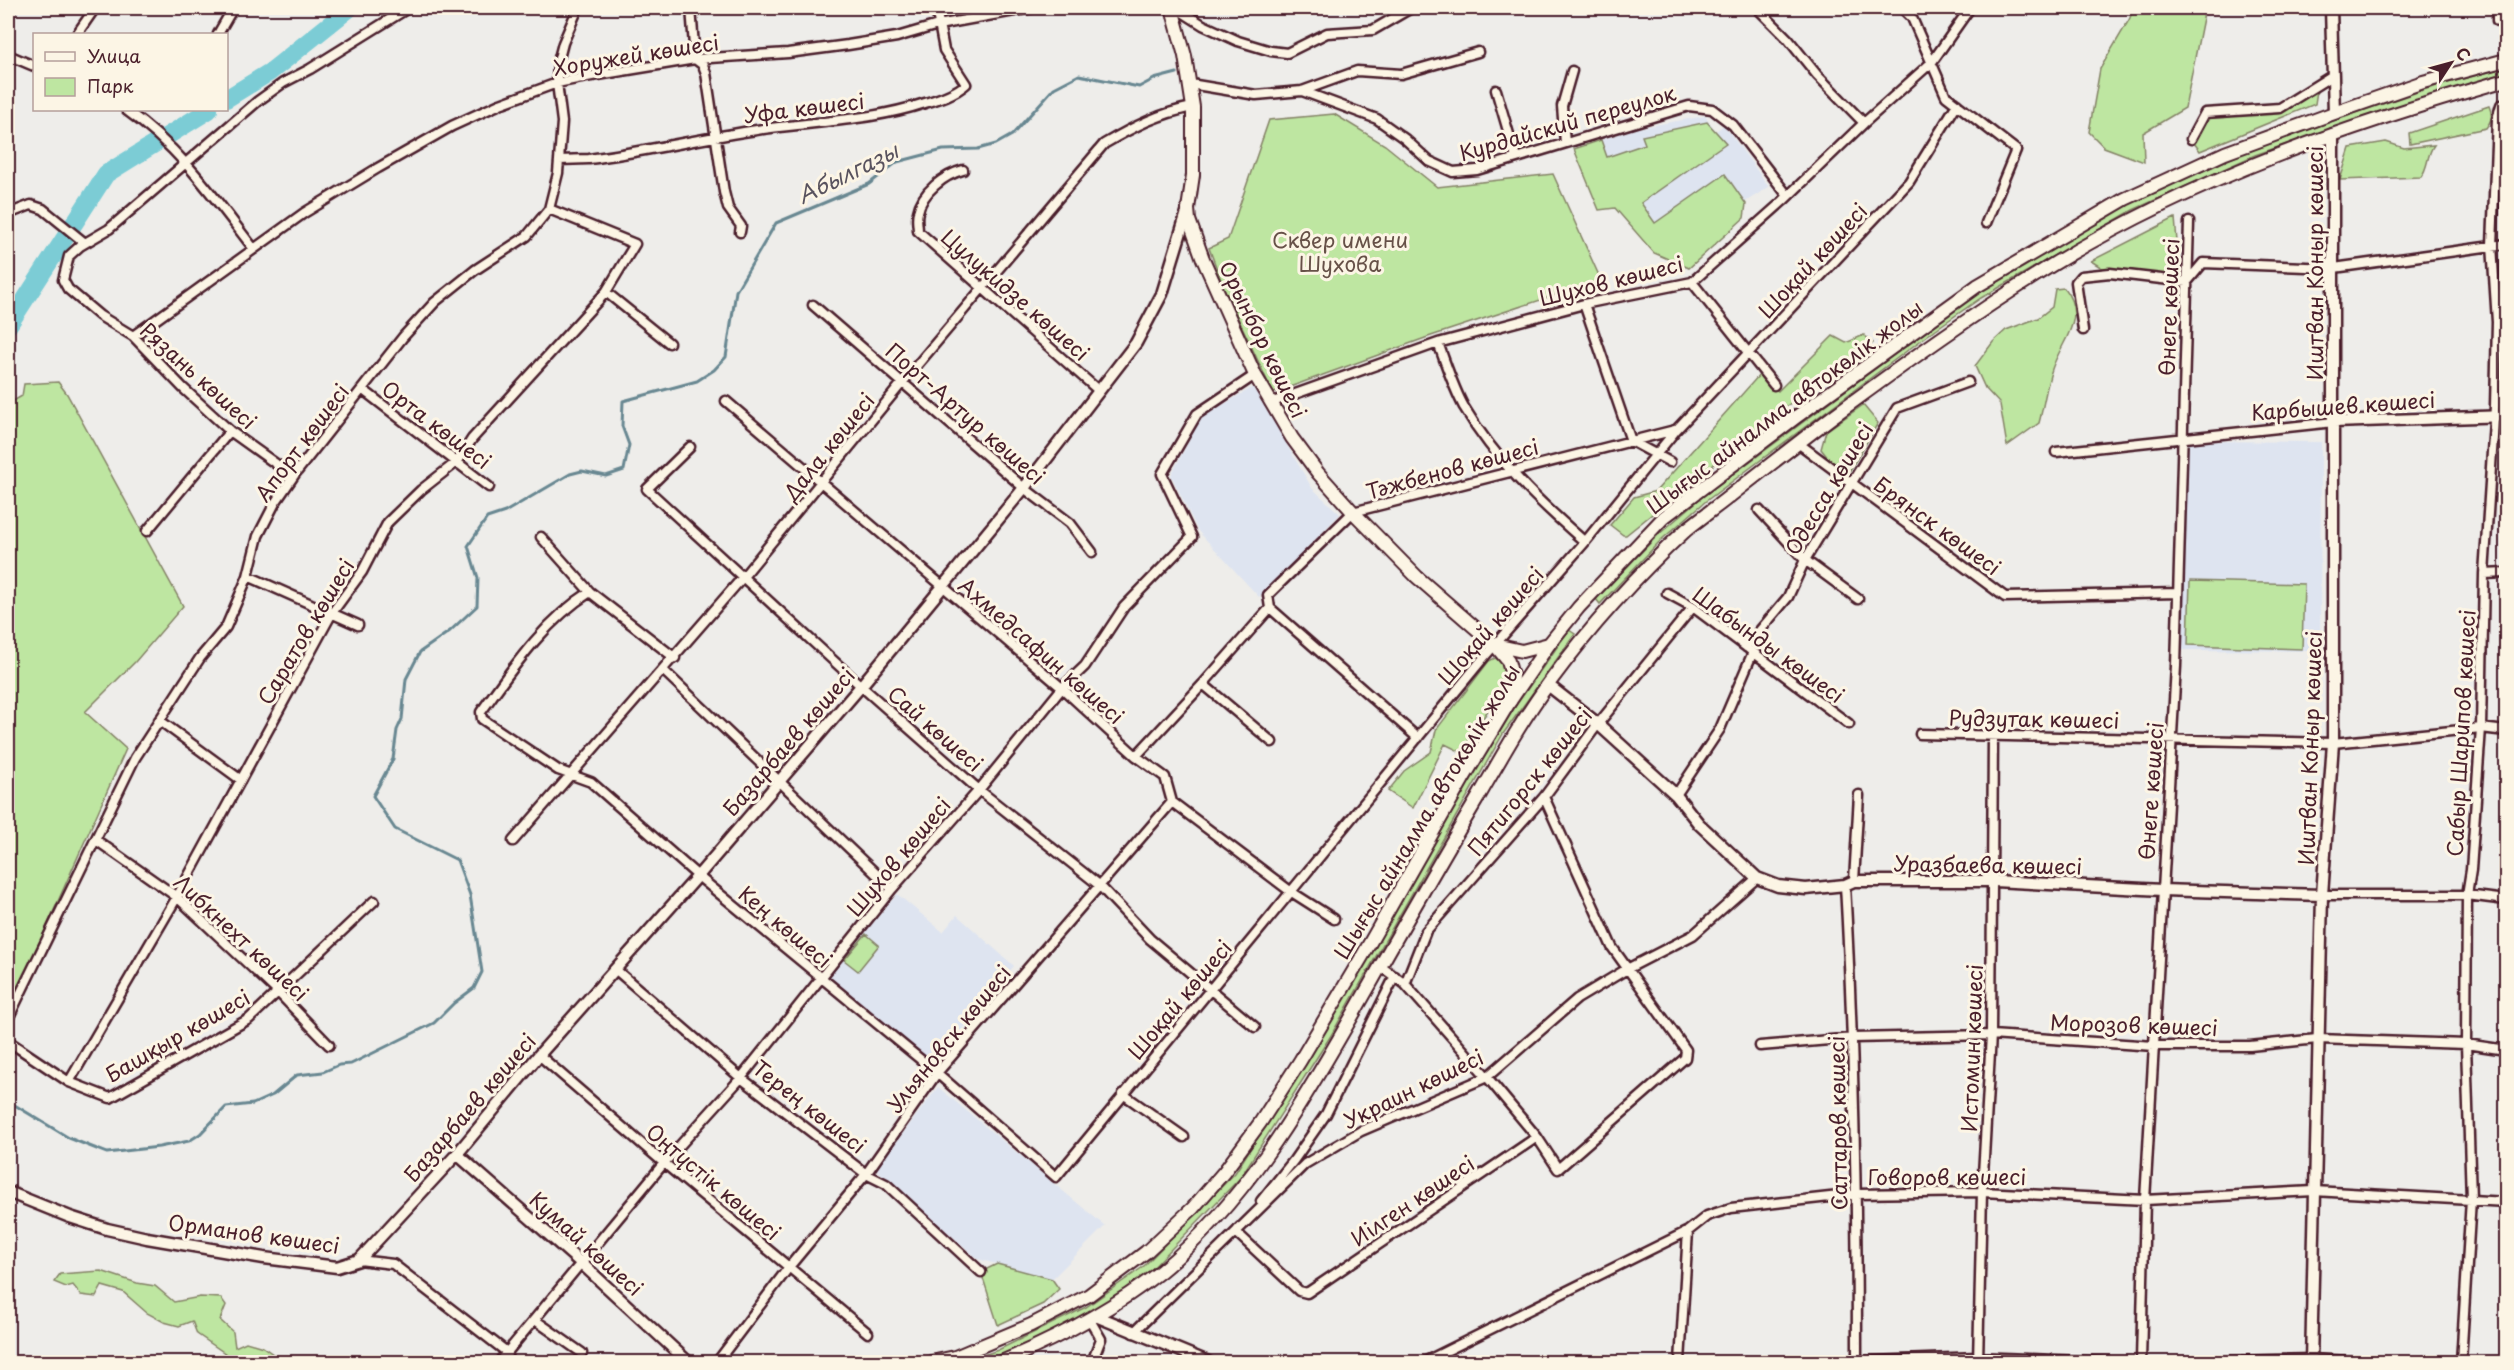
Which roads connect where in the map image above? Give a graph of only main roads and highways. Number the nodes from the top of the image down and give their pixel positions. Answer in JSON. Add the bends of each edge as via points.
{"nodes":[{"id":1,"x":1174,"y":8,"type":"edge"},
{"id":2,"x":2506,"y":60,"type":"edge"},
{"id":3,"x":2506,"y":80,"type":"edge"},
{"id":4,"x":1549,"y":644,"type":"junction"},
{"id":5,"x":1495,"y":645,"type":"junction"},
{"id":6,"x":1510,"y":701,"type":"junction"},
{"id":7,"x":931,"y":1362,"type":"edge"},
{"id":8,"x":1001,"y":1362,"type":"edge"}],
"edges":[{"from":1,"to":5,"type":"main road","name":"Орынбор көшесі","via":[[1193,107],[1189,220],[1255,375],[1305,459],[1417,577]]},
{"from":2,"to":4,"type":"main road","name":"Шығыс айналма автокөлік жолы","via":[[2423,82],[2225,153],[2125,199],[1977,286],[1664,517]]},
{"from":3,"to":8,"type":"main road","name":"Шығыс айналма автокөлік жолы","via":[[2333,134],[2187,194],[2055,263],[1936,340],[1686,530],[1601,618],[1548,685],[1484,786],[1322,1070],[1279,1138],[1238,1192],[1161,1271],[1093,1318],[1054,1340]]},
{"from":4,"to":5,"type":"main road","via":[[1522,651]]},
{"from":4,"to":6,"type":"main road","name":"Шығыс айналма автокөлік жолы"},
{"from":5,"to":6,"type":"main road","via":[[1508,661],[1512,676]]},
{"from":6,"to":7,"type":"main road","name":"Шығыс айналма автокөлік жолы","via":[[1300,1061],[1260,1124],[1193,1208],[1146,1252],[1089,1295],[1031,1325],[955,1357]]}]}
